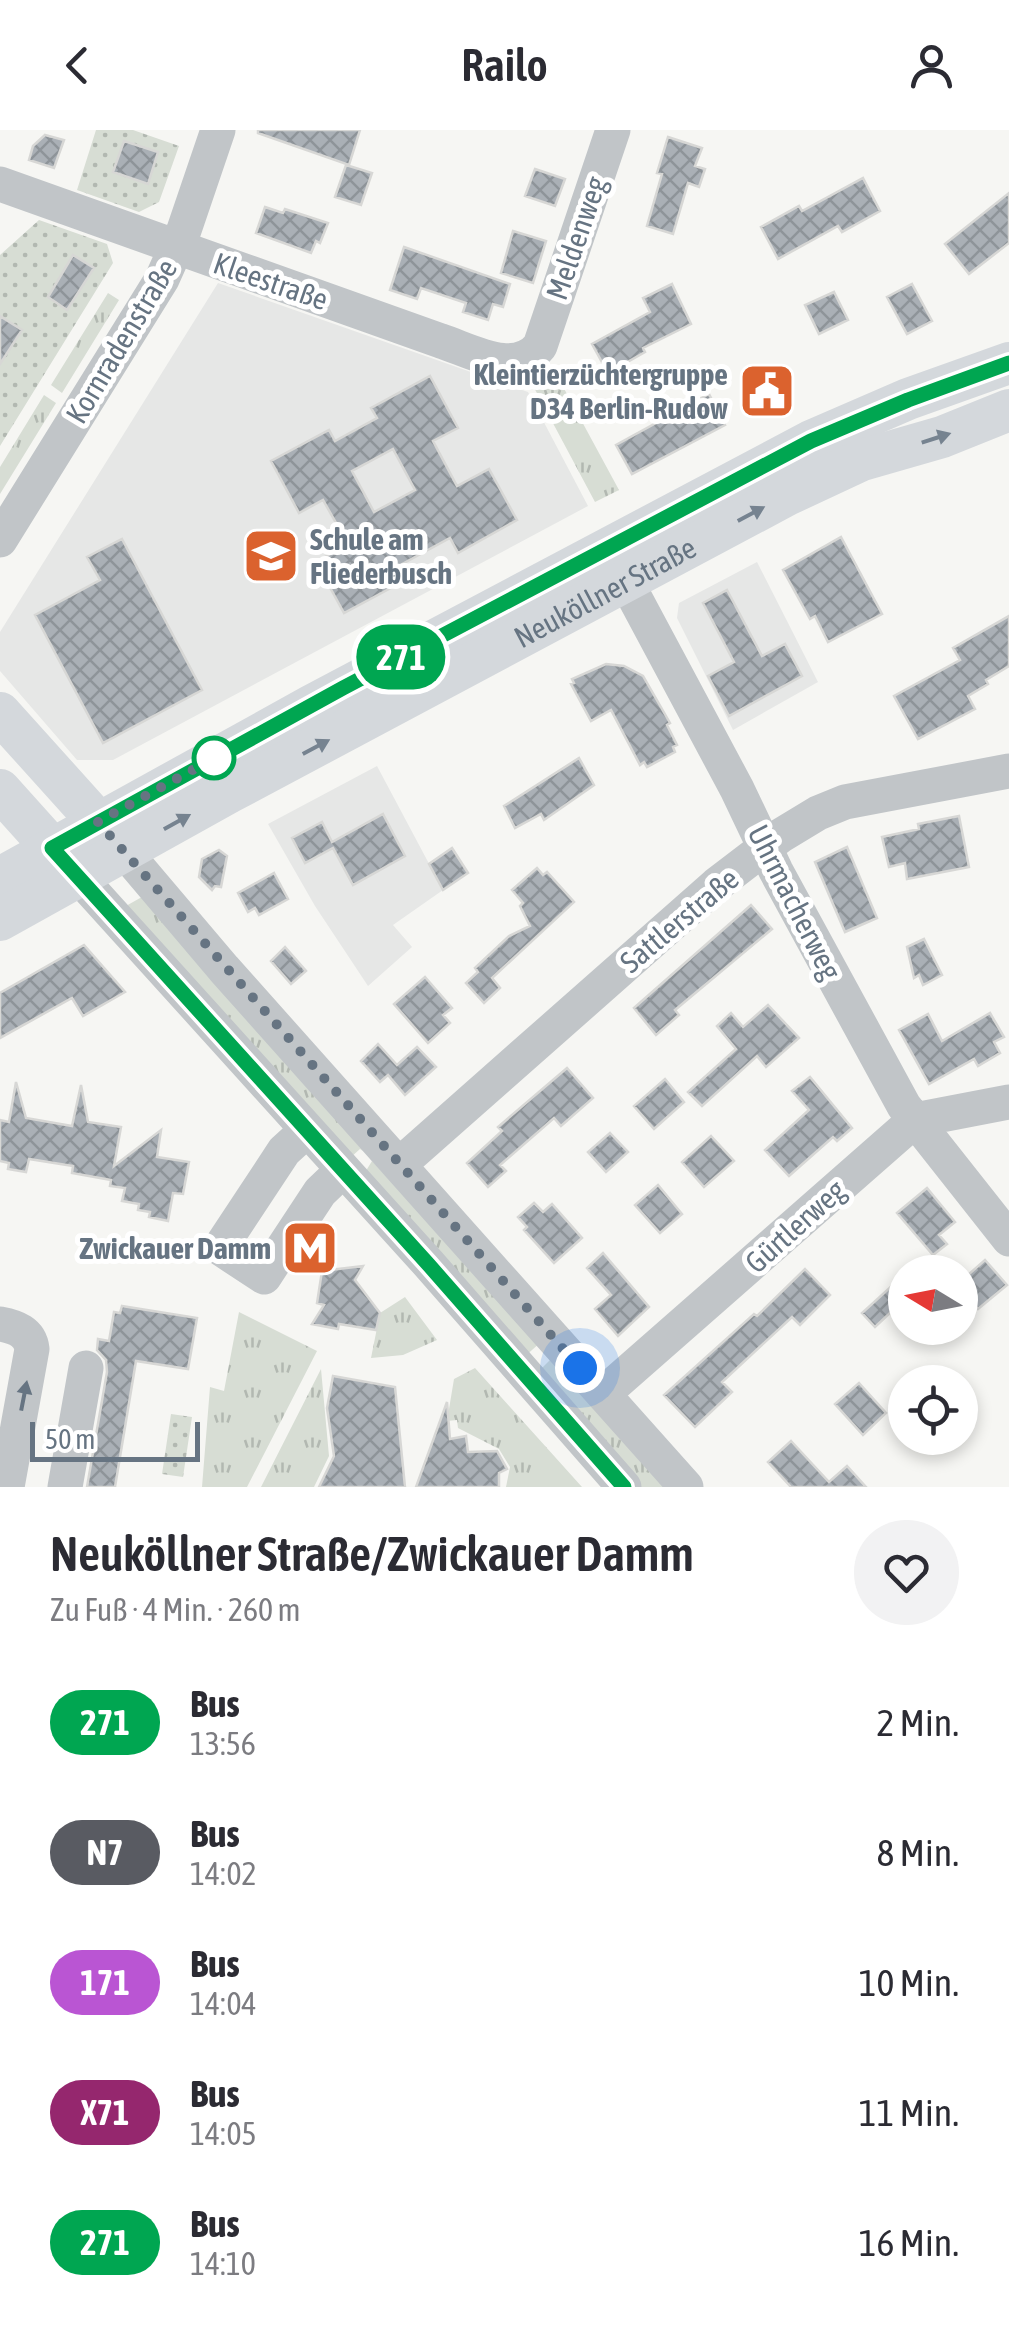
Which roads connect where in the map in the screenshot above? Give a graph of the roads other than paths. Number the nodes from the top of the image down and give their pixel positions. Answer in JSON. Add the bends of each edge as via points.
{"nodes":[{"id":1,"x":218,"y":130,"type":"edge"},
{"id":2,"x":613,"y":130,"type":"edge"},
{"id":3,"x":0,"y":184,"type":"edge"},
{"id":4,"x":176,"y":248,"type":"junction"},
{"id":5,"x":540,"y":346,"type":"joint"},
{"id":6,"x":1006,"y":377,"type":"edge"},
{"id":7,"x":1009,"y":410,"type":"edge"},
{"id":8,"x":0,"y":540,"type":"edge"},
{"id":9,"x":616,"y":564,"type":"junction"},
{"id":10,"x":0,"y":712,"type":"edge"},
{"id":11,"x":1009,"y":772,"type":"edge"},
{"id":12,"x":0,"y":790,"type":"edge"},
{"id":13,"x":111,"y":837,"type":"junction"},
{"id":14,"x":766,"y":847,"type":"junction"},
{"id":15,"x":65,"y":862,"type":"junction"},
{"id":16,"x":0,"y":878,"type":"edge"},
{"id":17,"x":0,"y":920,"type":"edge"},
{"id":18,"x":1009,"y":1102,"type":"edge"},
{"id":19,"x":914,"y":1120,"type":"junction"},
{"id":20,"x":306,"y":1130,"type":"junction"},
{"id":21,"x":399,"y":1164,"type":"junction"},
{"id":22,"x":343,"y":1170,"type":"junction"},
{"id":23,"x":1009,"y":1239,"type":"edge"},
{"id":24,"x":0,"y":1324,"type":"edge"},
{"id":25,"x":86,"y":1368,"type":"dead end"},
{"id":26,"x":603,"y":1394,"type":"junction"},
{"id":27,"x":7,"y":1487,"type":"edge"},
{"id":28,"x":66,"y":1487,"type":"edge"},
{"id":29,"x":624,"y":1487,"type":"edge"},
{"id":30,"x":686,"y":1487,"type":"edge"}],
"edges":[{"from":1,"to":4,"type":"street","name":"Kornradenstraße"},
{"from":2,"to":5,"type":"street","name":"Meldenweg"},
{"from":3,"to":4,"type":"street","name":"Kleestraße"},
{"from":4,"to":5,"type":"street","name":"Kleestraße","via":[[507,362],[528,359]]},
{"from":4,"to":8,"type":"street","name":"Kornradenstraße"},
{"from":6,"to":9,"type":"main road","name":"Neuköllner Straße","via":[[908,400],[811,441]]},
{"from":9,"to":7,"type":"main road","name":"Neuköllner Straße","one_way":true,"via":[[862,460]]},
{"from":9,"to":13,"type":"main road","name":"Neuköllner Straße"},
{"from":9,"to":14,"type":"street","name":"Uhrmacherweg"},
{"from":10,"to":13,"type":"main road"},
{"from":11,"to":14,"type":"street","name":"Sattlerstraße","via":[[845,802]]},
{"from":12,"to":15,"type":"main road"},
{"from":13,"to":15,"type":"main road","name":"Neuköllner Straße"},
{"from":13,"to":21,"type":"street"},
{"from":14,"to":19,"type":"street","name":"Uhrmacherweg"},
{"from":14,"to":21,"type":"street","name":"Sattlerstraße"},
{"from":15,"to":16,"type":"main road","name":"Neuköllner Straße"},
{"from":15,"to":17,"type":"main road","name":"Neuköllner Straße"},
{"from":15,"to":20,"type":"street"},
{"from":18,"to":19,"type":"street"},
{"from":19,"to":23,"type":"street","name":"Uhrmacherweg"},
{"from":19,"to":26,"type":"street","name":"Gürtlerweg"},
{"from":20,"to":22,"type":"street"},
{"from":20,"to":22,"type":"street","via":[[284,1151],[220,1248],[264,1277],[320,1192]]},
{"from":21,"to":26,"type":"street"},
{"from":22,"to":29,"type":"street"},
{"from":27,"to":24,"type":"street","one_way":true,"via":[[32,1350],[22,1332]]},
{"from":25,"to":28,"type":"street"},
{"from":26,"to":30,"type":"street"}]}
